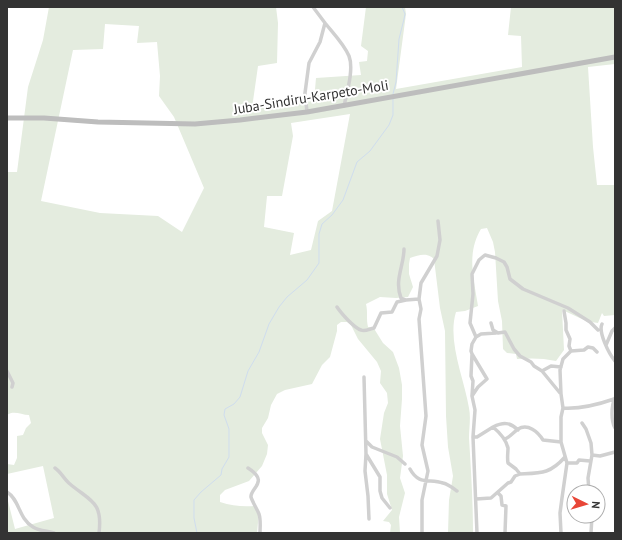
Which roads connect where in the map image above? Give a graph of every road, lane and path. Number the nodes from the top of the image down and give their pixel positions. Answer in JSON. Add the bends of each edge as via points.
{"nodes":[{"id":1,"x":313,"y":7,"type":"edge"},
{"id":2,"x":325,"y":23,"type":"junction"},
{"id":3,"x":615,"y":57,"type":"edge"},
{"id":4,"x":344,"y":106,"type":"junction"},
{"id":5,"x":307,"y":112,"type":"junction"},
{"id":6,"x":7,"y":118,"type":"edge"},
{"id":7,"x":438,"y":221,"type":"dead end"},
{"id":8,"x":404,"y":249,"type":"dead end"},
{"id":9,"x":419,"y":299,"type":"junction"},
{"id":10,"x":406,"y":300,"type":"junction"},
{"id":11,"x":337,"y":307,"type":"dead end"},
{"id":12,"x":564,"y":311,"type":"dead end"},
{"id":13,"x":491,"y":323,"type":"dead end"},
{"id":14,"x":602,"y":324,"type":"dead end"},
{"id":15,"x":615,"y":328,"type":"edge"},
{"id":16,"x":598,"y":330,"type":"dead end"},
{"id":17,"x":498,"y":333,"type":"junction"},
{"id":18,"x":476,"y":337,"type":"junction"},
{"id":19,"x":606,"y":345,"type":"junction"},
{"id":20,"x":571,"y":351,"type":"junction"},
{"id":21,"x":597,"y":352,"type":"dead end"},
{"id":22,"x":472,"y":354,"type":"junction"},
{"id":23,"x":615,"y":361,"type":"edge"},
{"id":24,"x":561,"y":367,"type":"junction"},
{"id":25,"x":7,"y":371,"type":"edge"},
{"id":26,"x":542,"y":371,"type":"junction"},
{"id":27,"x":364,"y":377,"type":"dead end"},
{"id":28,"x":12,"y":387,"type":"dead end"},
{"id":29,"x":561,"y":394,"type":"junction"},
{"id":30,"x":472,"y":396,"type":"junction"},
{"id":31,"x":614,"y":399,"type":"edge"},
{"id":32,"x":563,"y":408,"type":"junction"},
{"id":33,"x":582,"y":423,"type":"dead end"},
{"id":34,"x":494,"y":426,"type":"junction"},
{"id":35,"x":615,"y":428,"type":"edge"},
{"id":36,"x":518,"y":430,"type":"junction"},
{"id":37,"x":473,"y":436,"type":"junction"},
{"id":38,"x":505,"y":439,"type":"junction"},
{"id":39,"x":365,"y":441,"type":"junction"},
{"id":40,"x":561,"y":442,"type":"junction"},
{"id":41,"x":614,"y":452,"type":"edge"},
{"id":42,"x":366,"y":454,"type":"junction"},
{"id":43,"x":592,"y":456,"type":"junction"},
{"id":44,"x":565,"y":457,"type":"junction"},
{"id":45,"x":590,"y":461,"type":"junction"},
{"id":46,"x":567,"y":463,"type":"junction"},
{"id":47,"x":405,"y":464,"type":"dead end"},
{"id":48,"x":55,"y":468,"type":"dead end"},
{"id":49,"x":248,"y":468,"type":"dead end"},
{"id":50,"x":410,"y":469,"type":"dead end"},
{"id":51,"x":520,"y":474,"type":"junction"},
{"id":52,"x":425,"y":482,"type":"junction"},
{"id":53,"x":589,"y":484,"type":"edge"},
{"id":54,"x":457,"y":491,"type":"dead end"},
{"id":55,"x":7,"y":492,"type":"edge"},
{"id":56,"x":498,"y":493,"type":"junction"},
{"id":57,"x":476,"y":499,"type":"junction"},
{"id":58,"x":390,"y":508,"type":"dead end"},
{"id":59,"x":368,"y":519,"type":"dead end"},
{"id":60,"x":54,"y":533,"type":"edge"},
{"id":61,"x":99,"y":533,"type":"edge"},
{"id":62,"x":260,"y":533,"type":"edge"},
{"id":63,"x":422,"y":533,"type":"edge"},
{"id":64,"x":477,"y":533,"type":"edge"},
{"id":65,"x":506,"y":533,"type":"edge"},
{"id":66,"x":561,"y":533,"type":"edge"}],
"edges":[{"from":1,"to":2,"type":"street"},
{"from":2,"to":4,"type":"street","via":[[349,55],[350,77]]},
{"from":2,"to":5,"type":"street","via":[[320,42],[309,63],[305,93]]},
{"from":3,"to":4,"type":"main road","name":"Juba-Sindiru-Karpeto-Moli"},
{"from":4,"to":5,"type":"main road","name":"Juba-Sindiru-Karpeto-Moli"},
{"from":5,"to":6,"type":"main road","name":"Juba-Sindiru-Karpeto-Moli","via":[[199,124]]},
{"from":7,"to":9,"type":"street","via":[[440,240],[437,256],[421,283]]},
{"from":8,"to":10,"type":"street","via":[[398,291],[401,298]]},
{"from":9,"to":10,"type":"street"},
{"from":9,"to":52,"type":"street","via":[[426,416],[422,445],[428,471]]},
{"from":10,"to":11,"type":"street","via":[[397,302],[392,312],[381,313],[374,328],[366,331],[359,330]]},
{"from":12,"to":20,"type":"street"},
{"from":13,"to":17,"type":"street","via":[[493,330]]},
{"from":14,"to":19,"type":"street","via":[[601,333]]},
{"from":15,"to":19,"type":"street"},
{"from":16,"to":18,"type":"street","via":[[568,308],[523,289],[510,279],[504,262],[485,256],[479,260],[472,274],[470,323]]},
{"from":17,"to":18,"type":"street","via":[[486,333]]},
{"from":17,"to":26,"type":"street","via":[[505,332],[520,356]]},
{"from":18,"to":22,"type":"street","via":[[472,344]]},
{"from":19,"to":23,"type":"street"},
{"from":20,"to":21,"type":"street","via":[[584,350],[588,347]]},
{"from":20,"to":24,"type":"street","via":[[563,359]]},
{"from":22,"to":30,"type":"street"},
{"from":22,"to":30,"type":"street","via":[[487,379]]},
{"from":24,"to":26,"type":"street","via":[[551,366]]},
{"from":24,"to":29,"type":"street"},
{"from":25,"to":28,"type":"street","via":[[13,383]]},
{"from":26,"to":29,"type":"street"},
{"from":27,"to":39,"type":"street"},
{"from":29,"to":32,"type":"street"},
{"from":30,"to":37,"type":"street","via":[[475,410]]},
{"from":31,"to":32,"type":"street","via":[[588,406]]},
{"from":31,"to":35,"type":"street"},
{"from":32,"to":40,"type":"street"},
{"from":33,"to":43,"type":"street","via":[[591,443]]},
{"from":34,"to":36,"type":"street","via":[[510,424]]},
{"from":34,"to":37,"type":"street","via":[[477,438]]},
{"from":34,"to":38,"type":"street"},
{"from":36,"to":38,"type":"street"},
{"from":36,"to":40,"type":"street","via":[[526,427],[539,433],[543,440]]},
{"from":37,"to":57,"type":"street"},
{"from":38,"to":51,"type":"street","via":[[508,463]]},
{"from":39,"to":42,"type":"street"},
{"from":39,"to":47,"type":"street","via":[[372,447],[397,456]]},
{"from":40,"to":44,"type":"street"},
{"from":41,"to":43,"type":"street"},
{"from":42,"to":58,"type":"street","via":[[380,477],[382,498]]},
{"from":42,"to":59,"type":"street"},
{"from":43,"to":45,"type":"street"},
{"from":44,"to":46,"type":"street"},
{"from":44,"to":51,"type":"street","via":[[548,471]]},
{"from":45,"to":46,"type":"street"},
{"from":45,"to":53,"type":"street"},
{"from":46,"to":66,"type":"street","via":[[560,513]]},
{"from":48,"to":61,"type":"street","via":[[67,482],[96,504],[100,521]]},
{"from":49,"to":62,"type":"street","via":[[258,479],[258,486],[252,497],[259,513]]},
{"from":50,"to":52,"type":"street","via":[[413,475]]},
{"from":51,"to":56,"type":"street"},
{"from":52,"to":54,"type":"street","via":[[442,482]]},
{"from":52,"to":63,"type":"street"},
{"from":55,"to":60,"type":"street","via":[[13,496],[22,517],[33,527]]},
{"from":56,"to":57,"type":"street","via":[[491,498]]},
{"from":56,"to":65,"type":"street","via":[[502,505],[506,506]]},
{"from":57,"to":64,"type":"street"}]}
